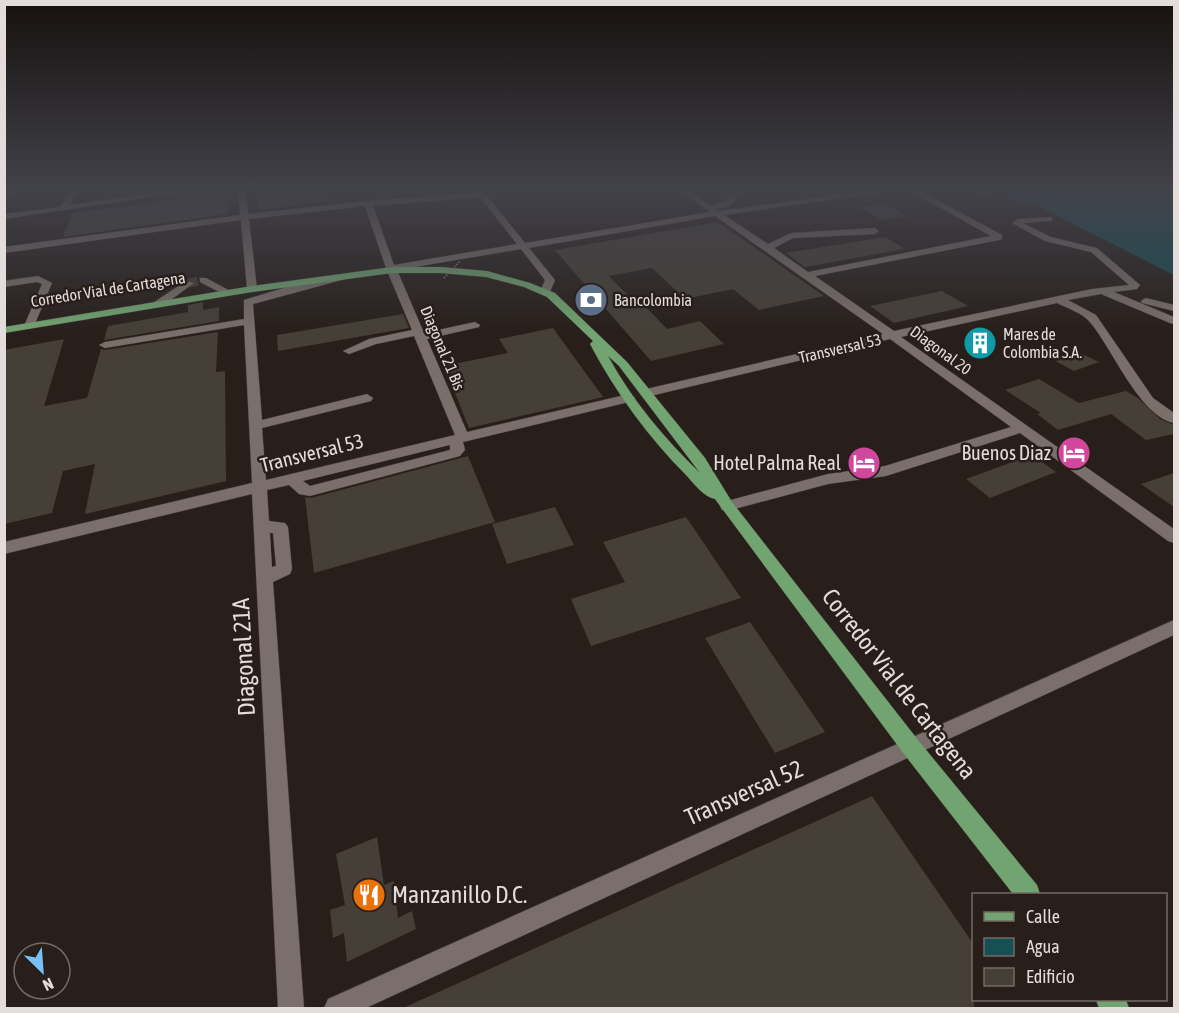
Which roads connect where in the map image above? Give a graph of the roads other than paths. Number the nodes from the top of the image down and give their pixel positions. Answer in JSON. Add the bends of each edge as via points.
{"nodes":[{"id":1,"x":82,"y":239,"type":"edge"},
{"id":2,"x":247,"y":239,"type":"edge"},
{"id":3,"x":381,"y":239,"type":"edge"},
{"id":4,"x":518,"y":239,"type":"edge"},
{"id":5,"x":560,"y":239,"type":"edge"},
{"id":6,"x":755,"y":239,"type":"edge"},
{"id":7,"x":786,"y":239,"type":"edge"},
{"id":8,"x":987,"y":239,"type":"edge"},
{"id":9,"x":1049,"y":239,"type":"edge"},
{"id":10,"x":523,"y":246,"type":"junction"},
{"id":11,"x":768,"y":248,"type":"junction"},
{"id":12,"x":4,"y":250,"type":"edge"},
{"id":13,"x":392,"y":269,"type":"junction"},
{"id":14,"x":367,"y":274,"type":"junction"},
{"id":15,"x":805,"y":275,"type":"junction"},
{"id":16,"x":203,"y":280,"type":"tunnel mouth"},
{"id":17,"x":189,"y":283,"type":"tunnel mouth"},
{"id":18,"x":4,"y":284,"type":"edge"},
{"id":19,"x":252,"y":289,"type":"junction"},
{"id":20,"x":545,"y":292,"type":"junction"},
{"id":21,"x":1105,"y":292,"type":"junction"},
{"id":22,"x":229,"y":293,"type":"junction"},
{"id":23,"x":1060,"y":300,"type":"junction"},
{"id":24,"x":249,"y":302,"type":"junction"},
{"id":25,"x":157,"y":305,"type":"junction"},
{"id":26,"x":1174,"y":308,"type":"edge"},
{"id":27,"x":250,"y":321,"type":"junction"},
{"id":28,"x":1174,"y":321,"type":"edge"},
{"id":29,"x":29,"y":326,"type":"junction"},
{"id":30,"x":475,"y":326,"type":"dead end"},
{"id":31,"x":4,"y":330,"type":"edge"},
{"id":32,"x":420,"y":334,"type":"junction"},
{"id":33,"x":592,"y":335,"type":"junction"},
{"id":34,"x":893,"y":335,"type":"junction"},
{"id":35,"x":4,"y":337,"type":"edge"},
{"id":36,"x":105,"y":345,"type":"dead end"},
{"id":37,"x":350,"y":351,"type":"dead end"},
{"id":38,"x":646,"y":393,"type":"junction"},
{"id":39,"x":367,"y":398,"type":"dead end"},
{"id":40,"x":629,"y":398,"type":"junction"},
{"id":41,"x":1174,"y":419,"type":"edge"},
{"id":42,"x":256,"y":425,"type":"junction"},
{"id":43,"x":1021,"y":428,"type":"junction"},
{"id":44,"x":460,"y":439,"type":"junction"},
{"id":45,"x":260,"y":487,"type":"junction"},
{"id":46,"x":727,"y":506,"type":"junction"},
{"id":47,"x":1174,"y":537,"type":"edge"},
{"id":48,"x":4,"y":548,"type":"edge"},
{"id":49,"x":1174,"y":627,"type":"edge"},
{"id":50,"x":911,"y":747,"type":"junction"},
{"id":51,"x":1027,"y":893,"type":"edge"},
{"id":52,"x":291,"y":1008,"type":"edge"},
{"id":53,"x":337,"y":1008,"type":"edge"}],
"edges":[{"from":1,"to":12,"type":"street"},
{"from":2,"to":19,"type":"street"},
{"from":3,"to":13,"type":"street","name":"Diagonal 21 Bis"},
{"from":4,"to":10,"type":"street"},
{"from":5,"to":10,"type":"street"},
{"from":6,"to":11,"type":"street","name":"Diagonal 20"},
{"from":7,"to":11,"type":"street"},
{"from":8,"to":15,"type":"street"},
{"from":9,"to":21,"type":"street","name":"Transversal 53","via":[[1094,250],[1135,285]]},
{"from":10,"to":13,"type":"street"},
{"from":10,"to":20,"type":"street","via":[[550,280]]},
{"from":11,"to":15,"type":"street","name":"Diagonal 20"},
{"from":13,"to":14,"type":"main road","name":"Corredor Vial de Cartagena"},
{"from":13,"to":20,"type":"main road","name":"Corredor Vial de Cartagena","via":[[487,274]]},
{"from":13,"to":32,"type":"street","name":"Diagonal 21 Bis"},
{"from":14,"to":19,"type":"main road","name":"Corredor Vial de Cartagena"},
{"from":14,"to":24,"type":"street"},
{"from":15,"to":34,"type":"street","name":"Diagonal 20"},
{"from":16,"to":22,"type":"street"},
{"from":17,"to":25,"type":"street"},
{"from":18,"to":29,"type":"street","via":[[38,279],[47,283]]},
{"from":19,"to":22,"type":"main road","name":"Corredor Vial de Cartagena"},
{"from":20,"to":33,"type":"main road","name":"Corredor Vial de Cartagena"},
{"from":21,"to":23,"type":"street","name":"Transversal 53"},
{"from":21,"to":26,"type":"street"},
{"from":21,"to":28,"type":"street"},
{"from":22,"to":25,"type":"main road","name":"Corredor Vial de Cartagena"},
{"from":23,"to":34,"type":"street","name":"Transversal 53"},
{"from":23,"to":41,"type":"street","via":[[1092,317],[1149,401]]},
{"from":24,"to":27,"type":"street","name":"Diagonal 21A"},
{"from":24,"to":35,"type":"main road","name":"Corredor Vial de Cartagena","via":[[225,300]]},
{"from":25,"to":29,"type":"main road","name":"Corredor Vial de Cartagena"},
{"from":27,"to":36,"type":"street"},
{"from":27,"to":42,"type":"street","name":"Diagonal 21A"},
{"from":29,"to":31,"type":"main road","name":"Corredor Vial de Cartagena"},
{"from":30,"to":32,"type":"street"},
{"from":32,"to":37,"type":"street","via":[[373,341]]},
{"from":32,"to":44,"type":"street","name":"Diagonal 21 Bis"},
{"from":33,"to":38,"type":"main road","name":"Corredor Vial de Cartagena"},
{"from":33,"to":40,"type":"main road","name":"Corredor Vial de Cartagena"},
{"from":34,"to":38,"type":"street","name":"Transversal 53"},
{"from":34,"to":43,"type":"street","name":"Diagonal 20"},
{"from":38,"to":46,"type":"main road","name":"Corredor Vial de Cartagena","via":[[700,461]]},
{"from":39,"to":42,"type":"street"},
{"from":40,"to":44,"type":"street"},
{"from":40,"to":46,"type":"main road","name":"Corredor Vial de Cartagena","via":[[680,464]]},
{"from":42,"to":45,"type":"street","name":"Diagonal 21A"},
{"from":43,"to":46,"type":"street","via":[[886,471],[828,478]]},
{"from":43,"to":47,"type":"street","name":"Diagonal 20"},
{"from":44,"to":45,"type":"street","name":"Transversal 53","via":[[455,453],[310,490],[304,490],[292,479]]},
{"from":45,"to":48,"type":"street","name":"Transversal 53"},
{"from":45,"to":52,"type":"street","name":"Diagonal 21A"},
{"from":46,"to":50,"type":"main road","name":"Corredor Vial de Cartagena"},
{"from":49,"to":50,"type":"street","name":"Transversal 52"},
{"from":50,"to":51,"type":"main road","name":"Corredor Vial de Cartagena"},
{"from":50,"to":53,"type":"street","name":"Transversal 52"}]}
